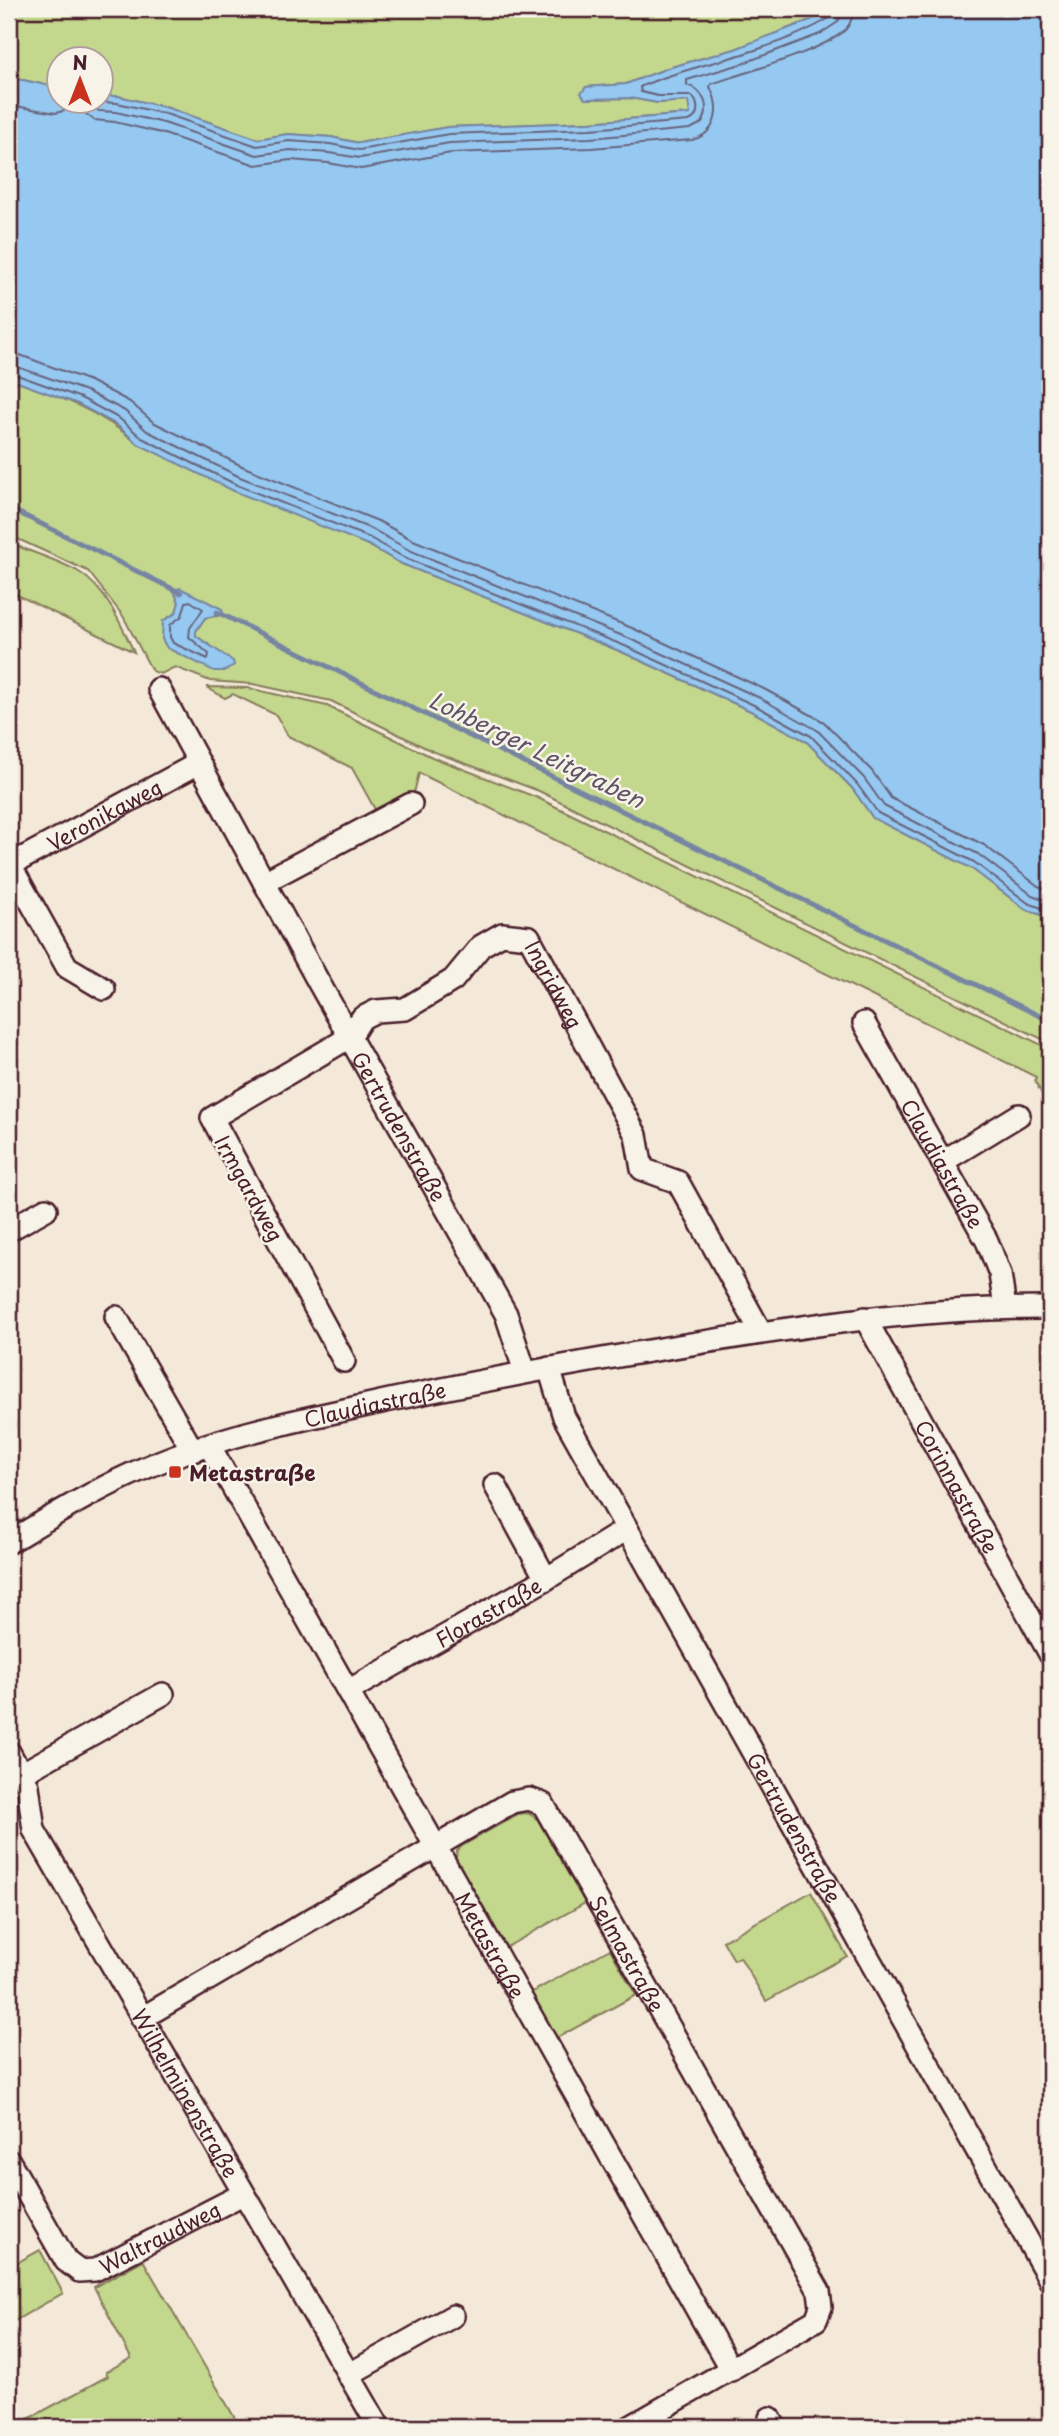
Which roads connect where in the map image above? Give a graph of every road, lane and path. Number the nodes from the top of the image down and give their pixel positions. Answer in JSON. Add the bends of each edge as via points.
{"nodes":[{"id":1,"x":159,"y":689,"type":"dead end"},
{"id":2,"x":199,"y":763,"type":"junction"},
{"id":3,"x":411,"y":804,"type":"dead end"},
{"id":4,"x":9,"y":864,"type":"edge"},
{"id":5,"x":264,"y":882,"type":"junction"},
{"id":6,"x":104,"y":989,"type":"dead end"},
{"id":7,"x":864,"y":1023,"type":"dead end"},
{"id":8,"x":350,"y":1037,"type":"junction"},
{"id":9,"x":1019,"y":1115,"type":"dead end"},
{"id":10,"x":942,"y":1162,"type":"junction"},
{"id":11,"x":46,"y":1209,"type":"dead end"},
{"id":12,"x":9,"y":1230,"type":"edge"},
{"id":13,"x":1005,"y":1308,"type":"junction"},
{"id":14,"x":1050,"y":1308,"type":"edge"},
{"id":15,"x":116,"y":1317,"type":"dead end"},
{"id":16,"x":865,"y":1318,"type":"junction"},
{"id":17,"x":761,"y":1332,"type":"junction"},
{"id":18,"x":344,"y":1361,"type":"dead end"},
{"id":19,"x":549,"y":1368,"type":"junction"},
{"id":20,"x":524,"y":1373,"type":"junction"},
{"id":21,"x":201,"y":1448,"type":"junction"},
{"id":22,"x":495,"y":1485,"type":"dead end"},
{"id":23,"x":627,"y":1529,"type":"junction"},
{"id":24,"x":9,"y":1542,"type":"edge"},
{"id":25,"x":546,"y":1579,"type":"junction"},
{"id":26,"x":1050,"y":1654,"type":"edge"},
{"id":27,"x":348,"y":1690,"type":"junction"},
{"id":28,"x":163,"y":1694,"type":"dead end"},
{"id":29,"x":9,"y":1752,"type":"edge"},
{"id":30,"x":21,"y":1774,"type":"junction"},
{"id":31,"x":435,"y":1848,"type":"junction"},
{"id":32,"x":142,"y":2018,"type":"junction"},
{"id":33,"x":9,"y":2161,"type":"edge"},
{"id":34,"x":243,"y":2193,"type":"junction"},
{"id":35,"x":1042,"y":2246,"type":"edge"},
{"id":36,"x":1050,"y":2280,"type":"edge"},
{"id":37,"x":453,"y":2316,"type":"dead end"},
{"id":38,"x":731,"y":2370,"type":"junction"},
{"id":39,"x":348,"y":2375,"type":"junction"},
{"id":40,"x":379,"y":2427,"type":"edge"},
{"id":41,"x":630,"y":2427,"type":"edge"}],
"edges":[{"from":1,"to":2,"type":"street","name":"Gertrudenstraße"},
{"from":2,"to":4,"type":"street","name":"Veronikaweg"},
{"from":2,"to":5,"type":"street","name":"Gertrudenstraße"},
{"from":3,"to":5,"type":"street"},
{"from":4,"to":6,"type":"street","name":"Veronikaweg","via":[[67,967]]},
{"from":5,"to":8,"type":"street","name":"Gertrudenstraße"},
{"from":7,"to":10,"type":"street","name":"Claudiastraße"},
{"from":8,"to":17,"type":"street","name":"Ingridweg","via":[[362,1018],[376,1011],[405,1009],[453,980],[481,946],[502,934],[529,937],[635,1135],[642,1169],[678,1182]]},
{"from":8,"to":18,"type":"street","name":"Irmgardweg","via":[[212,1118]]},
{"from":8,"to":20,"type":"street","name":"Gertrudenstraße","via":[[506,1314]]},
{"from":9,"to":10,"type":"street"},
{"from":10,"to":13,"type":"street","name":"Claudiastraße","via":[[987,1241],[1000,1274]]},
{"from":11,"to":12,"type":"street"},
{"from":13,"to":14,"type":"street","name":"Claudiastraße"},
{"from":13,"to":16,"type":"street","name":"Claudiastraße"},
{"from":15,"to":21,"type":"street","name":"Metastraße"},
{"from":16,"to":17,"type":"street","name":"Claudiastraße"},
{"from":16,"to":26,"type":"street","name":"Corinnastraße"},
{"from":17,"to":19,"type":"street","name":"Claudiastraße"},
{"from":19,"to":20,"type":"street","name":"Claudiastraße"},
{"from":19,"to":23,"type":"street","name":"Gertrudenstraße","via":[[564,1417]]},
{"from":20,"to":21,"type":"street","name":"Claudiastraße","via":[[297,1420]]},
{"from":21,"to":24,"type":"street","name":"Claudiastraße","via":[[91,1492]]},
{"from":21,"to":27,"type":"street","name":"Metastraße"},
{"from":22,"to":25,"type":"street"},
{"from":23,"to":25,"type":"street","name":"Florastraße"},
{"from":23,"to":35,"type":"street","name":"Gertrudenstraße"},
{"from":25,"to":27,"type":"street","name":"Florastraße"},
{"from":27,"to":31,"type":"street","name":"Metastraße"},
{"from":28,"to":30,"type":"street"},
{"from":29,"to":30,"type":"street","name":"Wilhelminenstraße"},
{"from":30,"to":32,"type":"street","name":"Wilhelminenstraße","via":[[28,1786],[34,1829]]},
{"from":31,"to":32,"type":"street","name":"Selmastraße"},
{"from":31,"to":38,"type":"street","name":"Metastraße"},
{"from":31,"to":38,"type":"street","name":"Selmastraße","via":[[512,1802],[529,1799],[543,1804],[819,2291],[821,2307],[816,2320]]},
{"from":32,"to":34,"type":"street","name":"Wilhelminenstraße"},
{"from":33,"to":34,"type":"street","name":"Waltraudweg","via":[[66,2262],[79,2271],[95,2270]]},
{"from":34,"to":39,"type":"street","name":"Wilhelminenstraße"},
{"from":35,"to":36,"type":"street","name":"Gertrudenstraße"},
{"from":37,"to":39,"type":"street"},
{"from":38,"to":41,"type":"street","name":"Selmastraße"},
{"from":39,"to":40,"type":"street","name":"Wilhelminenstraße"}]}
